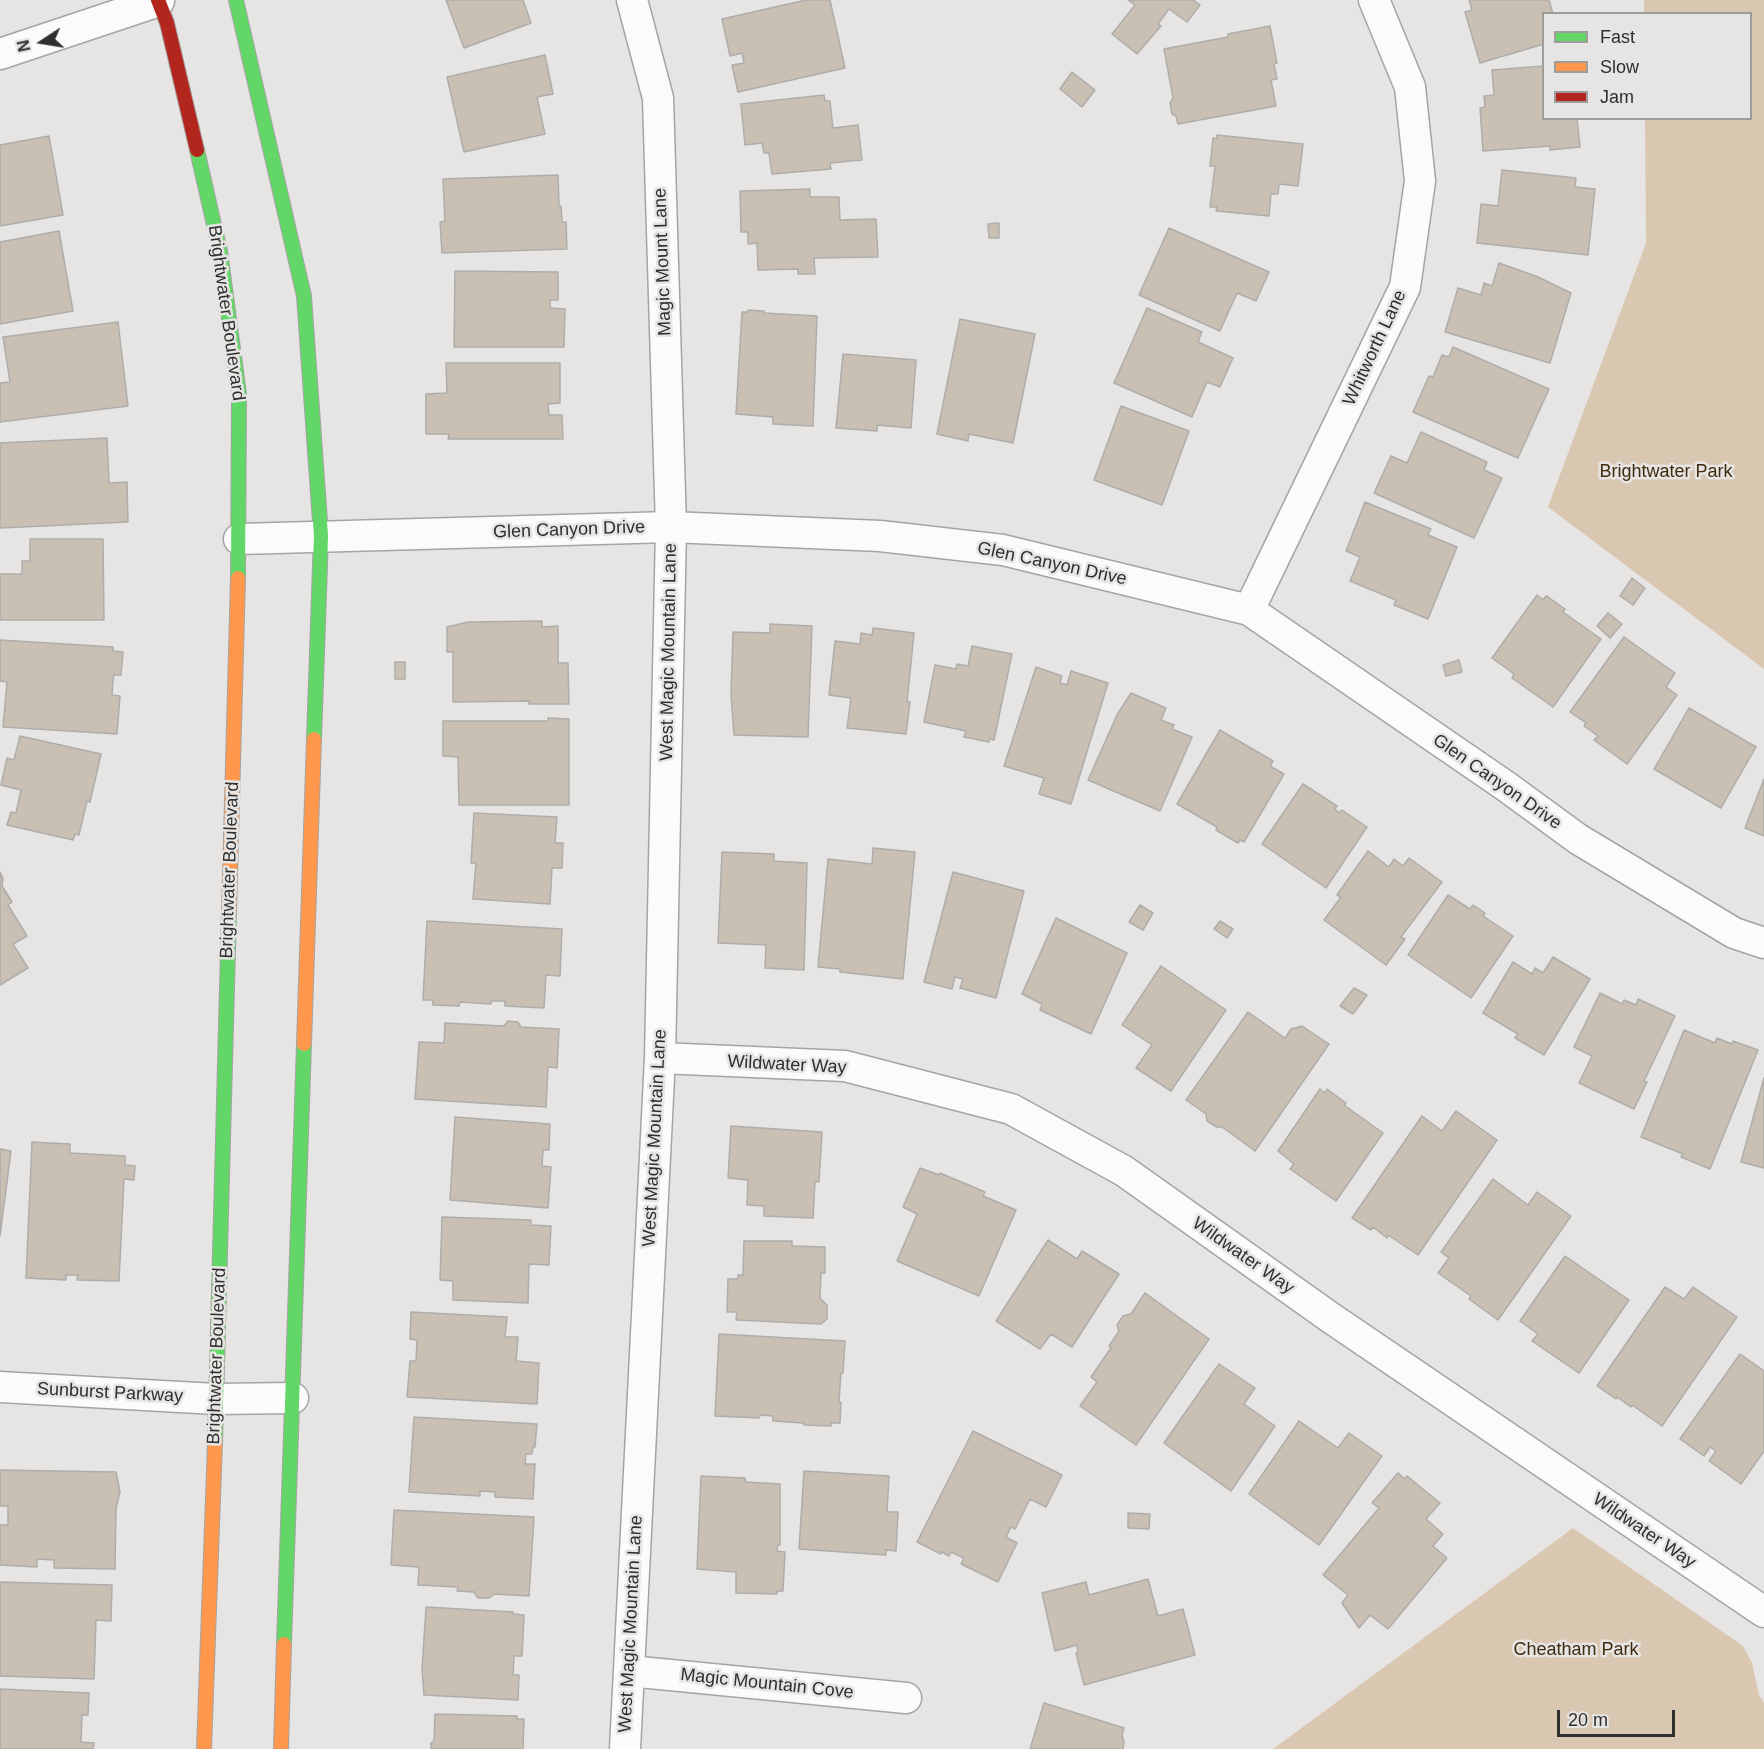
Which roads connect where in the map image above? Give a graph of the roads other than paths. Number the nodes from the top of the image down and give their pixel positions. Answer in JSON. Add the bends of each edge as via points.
{"nodes":[{"id":1,"x":158,"y":0,"type":"edge"},
{"id":2,"x":236,"y":0,"type":"edge"},
{"id":3,"x":632,"y":0,"type":"edge"},
{"id":4,"x":1374,"y":0,"type":"edge"},
{"id":5,"x":0,"y":54,"type":"edge"},
{"id":6,"x":671,"y":527,"type":"junction"},
{"id":7,"x":321,"y":536,"type":"junction"},
{"id":8,"x":239,"y":539,"type":"junction"},
{"id":9,"x":1249,"y":610,"type":"junction"},
{"id":10,"x":1764,"y":943,"type":"edge"},
{"id":11,"x":660,"y":1058,"type":"junction"},
{"id":12,"x":0,"y":1387,"type":"edge"},
{"id":13,"x":292,"y":1398,"type":"junction"},
{"id":14,"x":216,"y":1399,"type":"junction"},
{"id":15,"x":1764,"y":1612,"type":"edge"},
{"id":16,"x":629,"y":1671,"type":"junction"},
{"id":17,"x":906,"y":1698,"type":"dead end"},
{"id":18,"x":204,"y":1749,"type":"edge"},
{"id":19,"x":281,"y":1749,"type":"edge"},
{"id":20,"x":625,"y":1749,"type":"edge"}],
"edges":[{"from":1,"to":5,"type":"street"},
{"from":1,"to":8,"type":"street","name":"Brightwater Boulevard","via":[[220,251],[239,394]]},
{"from":2,"to":7,"type":"street","via":[[304,296]]},
{"from":3,"to":6,"type":"street","name":"Magic Mount Lane","via":[[658,98]]},
{"from":4,"to":9,"type":"street","name":"Whitworth Lane","via":[[1410,87],[1420,181],[1405,287]]},
{"from":6,"to":7,"type":"street","name":"Glen Canyon Drive"},
{"from":6,"to":9,"type":"street","name":"Glen Canyon Drive","via":[[880,536],[1004,550]]},
{"from":6,"to":11,"type":"street","name":"West Magic Mountain Lane"},
{"from":7,"to":8,"type":"street","name":"Glen Canyon Drive"},
{"from":7,"to":13,"type":"street"},
{"from":8,"to":14,"type":"street","name":"Brightwater Boulevard"},
{"from":9,"to":10,"type":"street","name":"Glen Canyon Drive","via":[[1578,839],[1734,933]]},
{"from":11,"to":15,"type":"street","name":"Wildwater Way","via":[[845,1066],[1011,1109],[1124,1171],[1331,1318]]},
{"from":11,"to":16,"type":"street","name":"West Magic Mountain Lane"},
{"from":12,"to":14,"type":"street","name":"Sunburst Parkway"},
{"from":13,"to":14,"type":"street","name":"Sunburst Parkway"},
{"from":13,"to":19,"type":"street"},
{"from":14,"to":18,"type":"street","name":"Brightwater Boulevard"},
{"from":16,"to":17,"type":"street","name":"Magic Mountain Cove"},
{"from":16,"to":20,"type":"street","name":"West Magic Mountain Lane"}]}
